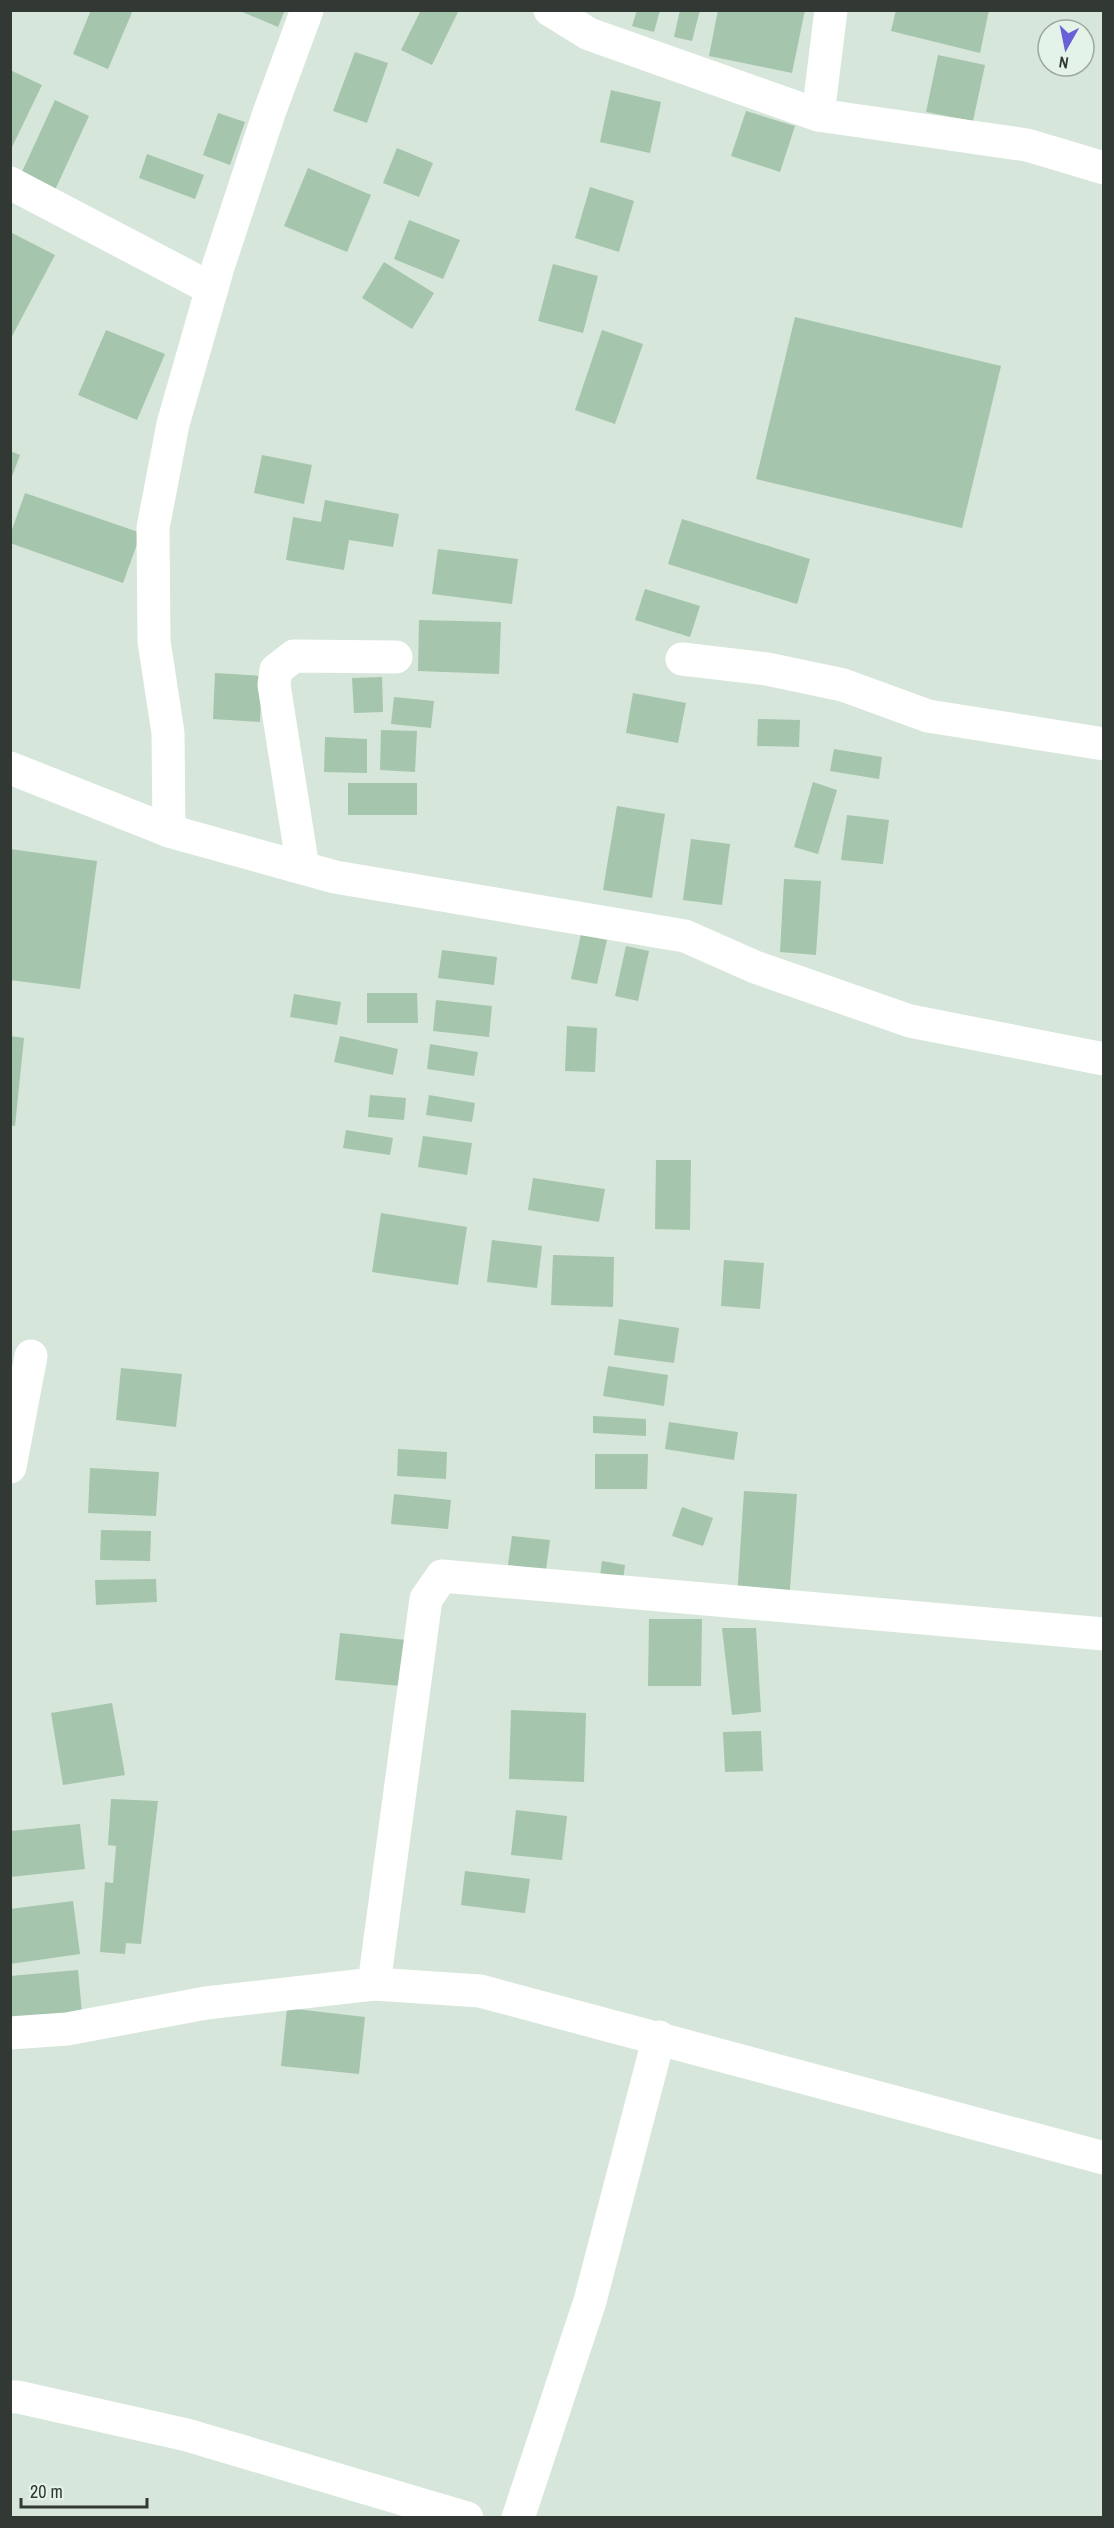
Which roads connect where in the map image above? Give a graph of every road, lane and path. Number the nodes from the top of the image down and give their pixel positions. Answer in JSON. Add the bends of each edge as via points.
{"nodes":[{"id":1,"x":307,"y":10,"type":"edge"},
{"id":2,"x":550,"y":10,"type":"edge"},
{"id":3,"x":831,"y":10,"type":"edge"},
{"id":4,"x":818,"y":115,"type":"junction"},
{"id":5,"x":1104,"y":168,"type":"edge"},
{"id":6,"x":10,"y":183,"type":"edge"},
{"id":7,"x":212,"y":289,"type":"junction"},
{"id":8,"x":396,"y":657,"type":"dead end"},
{"id":9,"x":682,"y":659,"type":"dead end"},
{"id":10,"x":1104,"y":744,"type":"edge"},
{"id":11,"x":10,"y":768,"type":"edge"},
{"id":12,"x":169,"y":831,"type":"junction"},
{"id":13,"x":303,"y":868,"type":"junction"},
{"id":14,"x":1104,"y":1059,"type":"edge"},
{"id":15,"x":31,"y":1356,"type":"dead end"},
{"id":16,"x":10,"y":1467,"type":"edge"},
{"id":17,"x":1104,"y":1634,"type":"edge"},
{"id":18,"x":374,"y":1984,"type":"junction"},
{"id":19,"x":10,"y":2033,"type":"edge"},
{"id":20,"x":659,"y":2037,"type":"junction"},
{"id":21,"x":1104,"y":2157,"type":"edge"},
{"id":22,"x":10,"y":2397,"type":"edge"},
{"id":23,"x":468,"y":2517,"type":"edge"},
{"id":24,"x":518,"y":2517,"type":"edge"}],
"edges":[{"from":1,"to":7,"type":"street"},
{"from":2,"to":4,"type":"street","via":[[589,34]]},
{"from":3,"to":4,"type":"street"},
{"from":4,"to":5,"type":"street","via":[[1027,145]]},
{"from":6,"to":7,"type":"street"},
{"from":7,"to":12,"type":"street","via":[[173,424],[153,528],[154,641],[168,733]]},
{"from":8,"to":13,"type":"street","via":[[294,656],[276,670],[274,685]]},
{"from":9,"to":10,"type":"street","via":[[767,669],[843,685],[928,716]]},
{"from":11,"to":12,"type":"street"},
{"from":12,"to":13,"type":"street"},
{"from":13,"to":14,"type":"street","via":[[334,877],[686,936],[754,967],[910,1021]]},
{"from":15,"to":16,"type":"street"},
{"from":17,"to":18,"type":"street","via":[[442,1576],[426,1599]]},
{"from":18,"to":19,"type":"street","via":[[206,2003],[67,2029]]},
{"from":18,"to":20,"type":"street","via":[[480,1991]]},
{"from":20,"to":21,"type":"street"},
{"from":20,"to":24,"type":"street","via":[[590,2301]]},
{"from":22,"to":23,"type":"street","via":[[187,2435]]}]}
